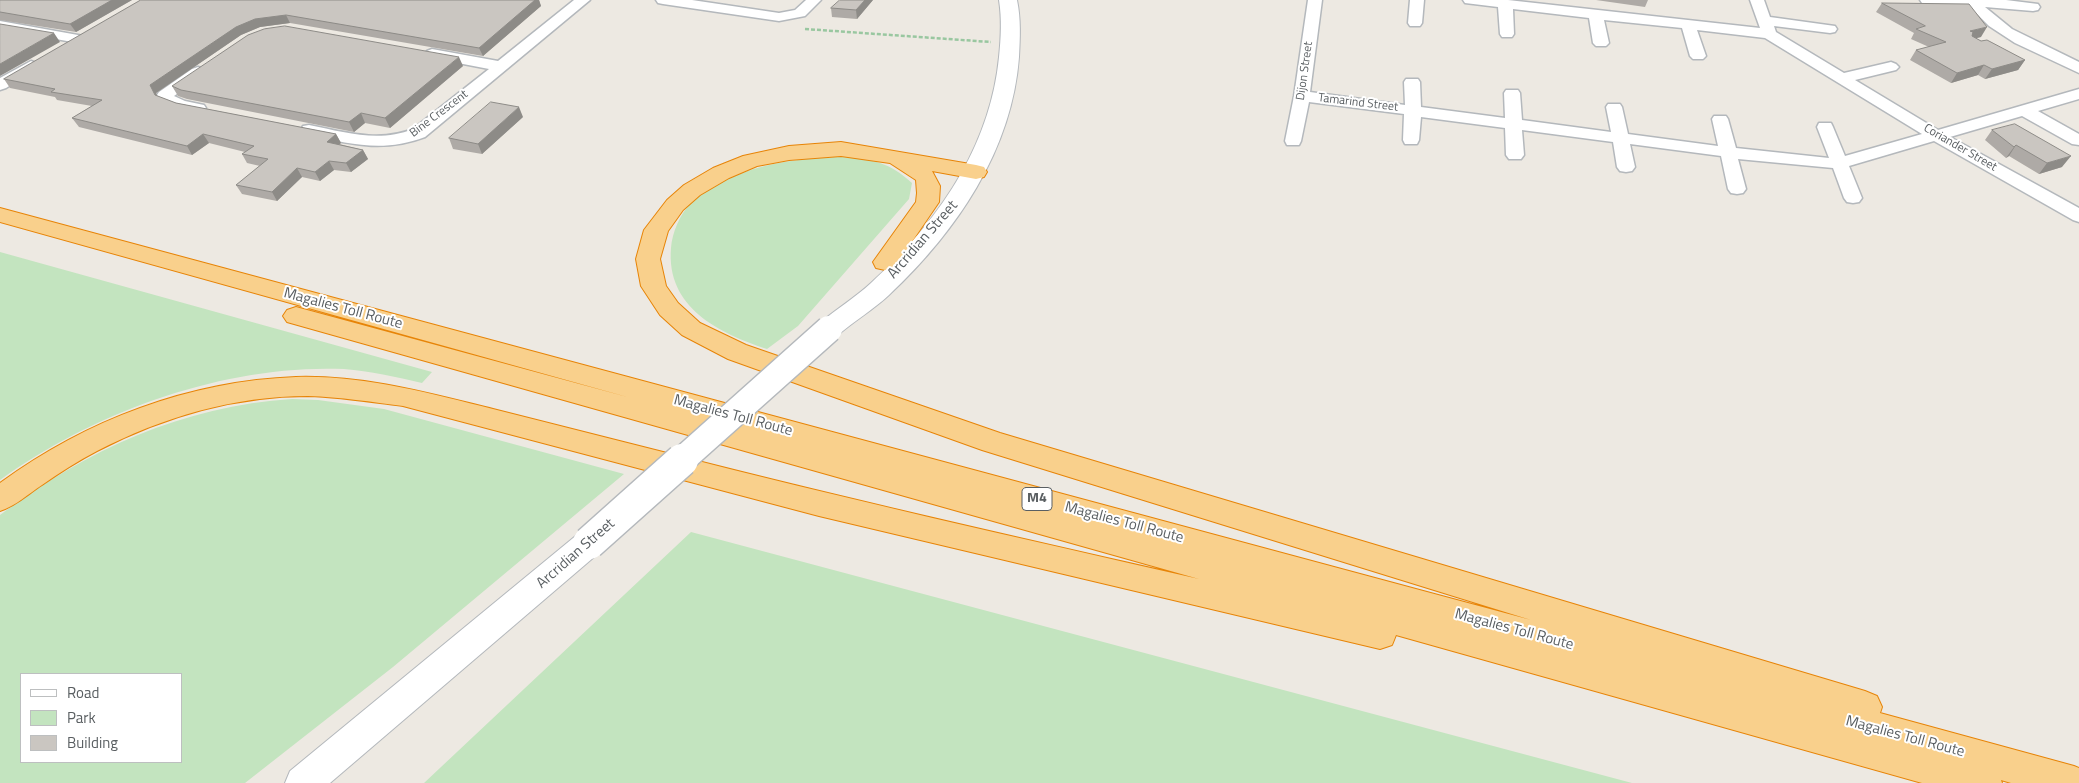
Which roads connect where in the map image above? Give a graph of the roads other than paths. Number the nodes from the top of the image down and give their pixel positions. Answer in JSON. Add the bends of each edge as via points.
{"nodes":[{"id":1,"x":583,"y":0,"type":"edge"},
{"id":2,"x":663,"y":0,"type":"edge"},
{"id":3,"x":814,"y":0,"type":"edge"},
{"id":4,"x":1001,"y":0,"type":"edge"},
{"id":5,"x":1008,"y":0,"type":"edge"},
{"id":6,"x":1315,"y":0,"type":"edge"},
{"id":7,"x":1417,"y":0,"type":"edge"},
{"id":8,"x":1470,"y":0,"type":"edge"},
{"id":9,"x":1757,"y":0,"type":"edge"},
{"id":10,"x":1927,"y":0,"type":"edge"},
{"id":11,"x":1973,"y":2,"type":"edge"},
{"id":12,"x":1505,"y":4,"type":"junction"},
{"id":13,"x":1540,"y":4,"type":"edge"},
{"id":14,"x":2033,"y":7,"type":"dead end"},
{"id":15,"x":1596,"y":14,"type":"junction"},
{"id":16,"x":1415,"y":23,"type":"dead end"},
{"id":17,"x":0,"y":25,"type":"edge"},
{"id":18,"x":1688,"y":25,"type":"junction"},
{"id":19,"x":1767,"y":28,"type":"junction"},
{"id":20,"x":1830,"y":29,"type":"dead end"},
{"id":21,"x":95,"y":30,"type":"edge"},
{"id":22,"x":1507,"y":34,"type":"dead end"},
{"id":23,"x":2013,"y":36,"type":"junction"},
{"id":24,"x":78,"y":39,"type":"junction"},
{"id":25,"x":1994,"y":40,"type":"dead end"},
{"id":26,"x":1602,"y":43,"type":"dead end"},
{"id":27,"x":63,"y":48,"type":"edge"},
{"id":28,"x":414,"y":51,"type":"edge"},
{"id":29,"x":1698,"y":56,"type":"dead end"},
{"id":30,"x":47,"y":57,"type":"edge"},
{"id":31,"x":214,"y":62,"type":"edge"},
{"id":32,"x":500,"y":66,"type":"junction"},
{"id":33,"x":1891,"y":66,"type":"dead end"},
{"id":34,"x":2079,"y":68,"type":"edge"},
{"id":35,"x":1842,"y":78,"type":"junction"},
{"id":36,"x":1412,"y":82,"type":"dead end"},
{"id":37,"x":0,"y":84,"type":"edge"},
{"id":38,"x":1512,"y":93,"type":"dead end"},
{"id":39,"x":2079,"y":94,"type":"edge"},
{"id":40,"x":1302,"y":96,"type":"junction"},
{"id":41,"x":1614,"y":107,"type":"dead end"},
{"id":42,"x":1413,"y":109,"type":"junction"},
{"id":43,"x":211,"y":110,"type":"edge"},
{"id":44,"x":2024,"y":110,"type":"junction"},
{"id":45,"x":1720,"y":119,"type":"dead end"},
{"id":46,"x":1515,"y":123,"type":"junction"},
{"id":47,"x":1825,"y":127,"type":"dead end"},
{"id":48,"x":299,"y":128,"type":"edge"},
{"id":49,"x":1937,"y":136,"type":"junction"},
{"id":50,"x":1621,"y":138,"type":"junction"},
{"id":51,"x":1411,"y":140,"type":"dead end"},
{"id":52,"x":2078,"y":140,"type":"edge"},
{"id":53,"x":1293,"y":141,"type":"dead end"},
{"id":54,"x":1728,"y":152,"type":"junction"},
{"id":55,"x":1515,"y":155,"type":"dead end"},
{"id":56,"x":892,"y":157,"type":"junction"},
{"id":57,"x":1838,"y":162,"type":"junction"},
{"id":58,"x":1626,"y":167,"type":"dead end"},
{"id":59,"x":967,"y":171,"type":"junction"},
{"id":60,"x":1736,"y":189,"type":"dead end"},
{"id":61,"x":1853,"y":198,"type":"dead end"},
{"id":62,"x":0,"y":215,"type":"edge"},
{"id":63,"x":2079,"y":216,"type":"edge"},
{"id":64,"x":0,"y":235,"type":"edge"},
{"id":65,"x":885,"y":262,"type":"junction"},
{"id":66,"x":835,"y":323,"type":"junction"},
{"id":67,"x":0,"y":499,"type":"edge"},
{"id":68,"x":2079,"y":772,"type":"edge"},
{"id":69,"x":303,"y":783,"type":"edge"},
{"id":70,"x":1953,"y":783,"type":"edge"},
{"id":71,"x":1984,"y":783,"type":"edge"},
{"id":72,"x":2074,"y":783,"type":"edge"}],
"edges":[{"from":1,"to":32,"type":"street","name":"Bine Crescent"},
{"from":2,"to":3,"type":"street","via":[[765,16],[790,16],[808,8]]},
{"from":4,"to":59,"type":"street","name":"Arcridian Street","via":[[991,82]]},
{"from":5,"to":59,"type":"street","name":"Arcridian Street","via":[[1008,76],[994,133]]},
{"from":6,"to":40,"type":"street","name":"Dijon Street"},
{"from":7,"to":16,"type":"street"},
{"from":8,"to":12,"type":"street","name":"Coriander Street"},
{"from":9,"to":19,"type":"street"},
{"from":10,"to":11,"type":"street"},
{"from":11,"to":14,"type":"street"},
{"from":11,"to":23,"type":"street","via":[[1989,20]]},
{"from":12,"to":13,"type":"street","name":"Coriander Street"},
{"from":12,"to":22,"type":"street"},
{"from":13,"to":15,"type":"street","name":"Coriander Street"},
{"from":15,"to":18,"type":"street","name":"Coriander Street"},
{"from":15,"to":26,"type":"street"},
{"from":17,"to":24,"type":"street"},
{"from":18,"to":19,"type":"street","name":"Coriander Street"},
{"from":18,"to":29,"type":"street"},
{"from":19,"to":20,"type":"street"},
{"from":19,"to":35,"type":"street","name":"Coriander Street"},
{"from":21,"to":24,"type":"street"},
{"from":23,"to":25,"type":"street"},
{"from":23,"to":34,"type":"street"},
{"from":24,"to":27,"type":"street"},
{"from":28,"to":32,"type":"street"},
{"from":30,"to":37,"type":"street"},
{"from":31,"to":43,"type":"street","via":[[165,95],[173,102]]},
{"from":32,"to":48,"type":"street","name":"Bine Crescent","via":[[419,133],[400,141],[376,143]]},
{"from":33,"to":35,"type":"street"},
{"from":35,"to":49,"type":"street","name":"Coriander Street"},
{"from":36,"to":42,"type":"street","name":"Tamarind Street"},
{"from":38,"to":46,"type":"street"},
{"from":39,"to":44,"type":"street","name":"Tamarind Street"},
{"from":40,"to":42,"type":"street","name":"Tamarind Street"},
{"from":40,"to":53,"type":"street","name":"Dijon Street"},
{"from":41,"to":50,"type":"street"},
{"from":42,"to":46,"type":"street","name":"Tamarind Street"},
{"from":42,"to":51,"type":"street","name":"Tamarind Street"},
{"from":44,"to":49,"type":"street","name":"Tamarind Street"},
{"from":44,"to":52,"type":"street"},
{"from":45,"to":54,"type":"street"},
{"from":46,"to":50,"type":"street","name":"Tamarind Street"},
{"from":46,"to":55,"type":"street"},
{"from":47,"to":57,"type":"street"},
{"from":49,"to":57,"type":"street","name":"Tamarind Street","via":[[1868,157]]},
{"from":49,"to":63,"type":"street","name":"Coriander Street"},
{"from":50,"to":54,"type":"street","name":"Tamarind Street"},
{"from":50,"to":58,"type":"street"},
{"from":54,"to":57,"type":"street","name":"Tamarind Street"},
{"from":54,"to":60,"type":"street"},
{"from":56,"to":59,"type":"highway"},
{"from":56,"to":65,"type":"highway","via":[[918,170],[927,179],[930,190],[926,202]]},
{"from":56,"to":68,"type":"highway","via":[[841,150],[789,153],[751,161],[721,173],[692,190],[675,205],[656,230],[648,258],[654,286],[669,310],[691,329],[737,352],[992,442]]},
{"from":57,"to":61,"type":"street"},
{"from":59,"to":65,"type":"street","name":"Arcridian Street"},
{"from":59,"to":66,"type":"street","name":"Arcridian Street","via":[[947,216],[903,266],[859,307]]},
{"from":62,"to":72,"type":"highway","name":"Magalies Toll Route","number":"M4"},
{"from":64,"to":71,"type":"highway","name":"Magalies Toll Route","number":"M4"},
{"from":65,"to":66,"type":"street","name":"Arcridian Street"},
{"from":66,"to":69,"type":"street","name":"Arcridian Street","bridge":true,"via":[[589,543]]},
{"from":67,"to":70,"type":"highway","via":[[65,455],[116,429],[177,406],[295,387],[403,396],[819,504],[1343,626]]}]}
